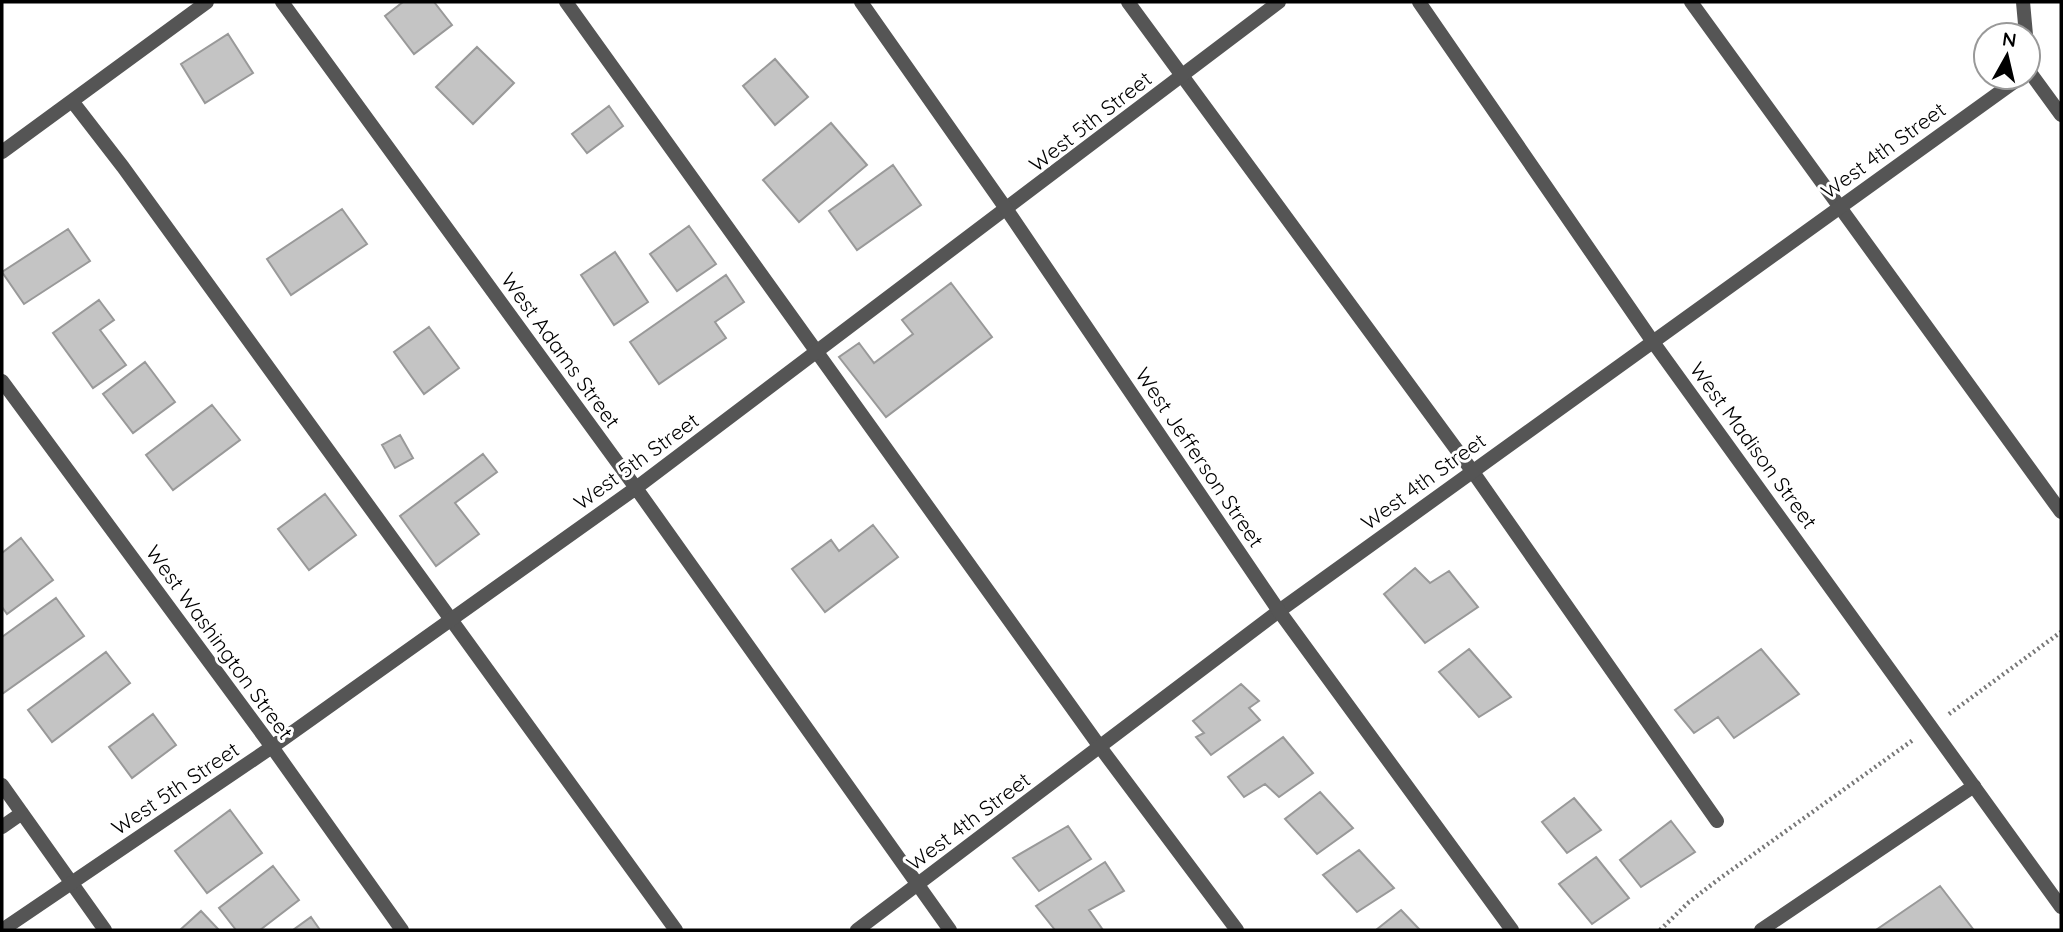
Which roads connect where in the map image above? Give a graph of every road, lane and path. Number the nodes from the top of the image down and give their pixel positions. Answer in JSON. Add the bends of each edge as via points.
{"nodes":[{"id":1,"x":207,"y":2,"type":"edge"},
{"id":2,"x":282,"y":2,"type":"edge"},
{"id":3,"x":566,"y":2,"type":"edge"},
{"id":4,"x":861,"y":2,"type":"edge"},
{"id":5,"x":1128,"y":2,"type":"edge"},
{"id":6,"x":1279,"y":2,"type":"edge"},
{"id":7,"x":1419,"y":2,"type":"edge"},
{"id":8,"x":1691,"y":2,"type":"edge"},
{"id":9,"x":2023,"y":2,"type":"edge"},
{"id":10,"x":2025,"y":21,"type":"edge"},
{"id":11,"x":1181,"y":76,"type":"junction"},
{"id":12,"x":2001,"y":91,"type":"edge"},
{"id":13,"x":2041,"y":91,"type":"edge"},
{"id":14,"x":72,"y":101,"type":"junction"},
{"id":15,"x":2061,"y":115,"type":"edge"},
{"id":16,"x":2,"y":152,"type":"edge"},
{"id":17,"x":1840,"y":207,"type":"junction"},
{"id":18,"x":1007,"y":210,"type":"junction"},
{"id":19,"x":1653,"y":342,"type":"junction"},
{"id":20,"x":817,"y":352,"type":"junction"},
{"id":21,"x":2,"y":381,"type":"edge"},
{"id":22,"x":1473,"y":472,"type":"junction"},
{"id":23,"x":636,"y":488,"type":"junction"},
{"id":24,"x":2061,"y":512,"type":"edge"},
{"id":25,"x":1279,"y":611,"type":"junction"},
{"id":26,"x":449,"y":621,"type":"junction"},
{"id":27,"x":2061,"y":632,"type":"edge"},
{"id":28,"x":1931,"y":727,"type":"junction"},
{"id":29,"x":272,"y":747,"type":"junction"},
{"id":30,"x":1100,"y":747,"type":"junction"},
{"id":31,"x":2,"y":785,"type":"edge"},
{"id":32,"x":1974,"y":786,"type":"junction"},
{"id":33,"x":22,"y":813,"type":"junction"},
{"id":34,"x":1717,"y":821,"type":"dead end"},
{"id":35,"x":2,"y":827,"type":"edge"},
{"id":36,"x":71,"y":884,"type":"junction"},
{"id":37,"x":918,"y":885,"type":"junction"},
{"id":38,"x":2061,"y":907,"type":"edge"},
{"id":39,"x":2,"y":930,"type":"edge"},
{"id":40,"x":105,"y":930,"type":"edge"},
{"id":41,"x":402,"y":930,"type":"edge"},
{"id":42,"x":676,"y":930,"type":"edge"},
{"id":43,"x":857,"y":930,"type":"edge"},
{"id":44,"x":950,"y":930,"type":"edge"},
{"id":45,"x":1237,"y":930,"type":"edge"},
{"id":46,"x":1512,"y":930,"type":"edge"},
{"id":47,"x":1660,"y":930,"type":"edge"},
{"id":48,"x":1761,"y":930,"type":"edge"}],
"edges":[{"from":1,"to":14,"type":"street"},
{"from":2,"to":23,"type":"street","name":"West Adams Street"},
{"from":3,"to":20,"type":"street"},
{"from":4,"to":18,"type":"street","name":"West Jefferson Street"},
{"from":5,"to":11,"type":"street"},
{"from":6,"to":11,"type":"street","name":"West 5th Street"},
{"from":7,"to":19,"type":"street","name":"West Madison Street"},
{"from":8,"to":17,"type":"street"},
{"from":9,"to":10,"type":"street"},
{"from":11,"to":18,"type":"street","name":"West 5th Street"},
{"from":11,"to":22,"type":"street"},
{"from":12,"to":17,"type":"street","name":"West 4th Street"},
{"from":13,"to":15,"type":"street"},
{"from":14,"to":16,"type":"street"},
{"from":14,"to":26,"type":"street"},
{"from":17,"to":19,"type":"street","name":"West 4th Street"},
{"from":17,"to":24,"type":"street"},
{"from":18,"to":20,"type":"street","name":"West 5th Street"},
{"from":18,"to":25,"type":"street","name":"West Jefferson Street"},
{"from":19,"to":22,"type":"street","name":"West 4th Street"},
{"from":19,"to":28,"type":"street","name":"West Madison Street"},
{"from":20,"to":23,"type":"street","name":"West 5th Street"},
{"from":20,"to":30,"type":"street"},
{"from":21,"to":29,"type":"street","name":"West Washington Street"},
{"from":22,"to":25,"type":"street","name":"West 4th Street"},
{"from":22,"to":34,"type":"street"},
{"from":23,"to":26,"type":"street","name":"West 5th Street"},
{"from":23,"to":37,"type":"street","name":"West Adams Street"},
{"from":25,"to":30,"type":"street","name":"West 4th Street"},
{"from":25,"to":46,"type":"street","name":"West Jefferson Street"},
{"from":26,"to":29,"type":"street","name":"West 5th Street"},
{"from":26,"to":42,"type":"street"},
{"from":27,"to":28,"type":"path"},
{"from":28,"to":32,"type":"street","name":"West Madison Street"},
{"from":28,"to":47,"type":"path","via":[[1719,879]]},
{"from":29,"to":36,"type":"street","name":"West 5th Street"},
{"from":29,"to":41,"type":"street","name":"West Washington Street"},
{"from":30,"to":37,"type":"street","name":"West 4th Street"},
{"from":30,"to":45,"type":"street"},
{"from":31,"to":33,"type":"street"},
{"from":32,"to":38,"type":"street","name":"West Madison Street"},
{"from":32,"to":48,"type":"street"},
{"from":33,"to":35,"type":"street"},
{"from":33,"to":36,"type":"street"},
{"from":36,"to":39,"type":"street","name":"West 5th Street"},
{"from":36,"to":40,"type":"street"},
{"from":37,"to":43,"type":"street","name":"West 4th Street"},
{"from":37,"to":44,"type":"street","name":"West Adams Street"}]}
